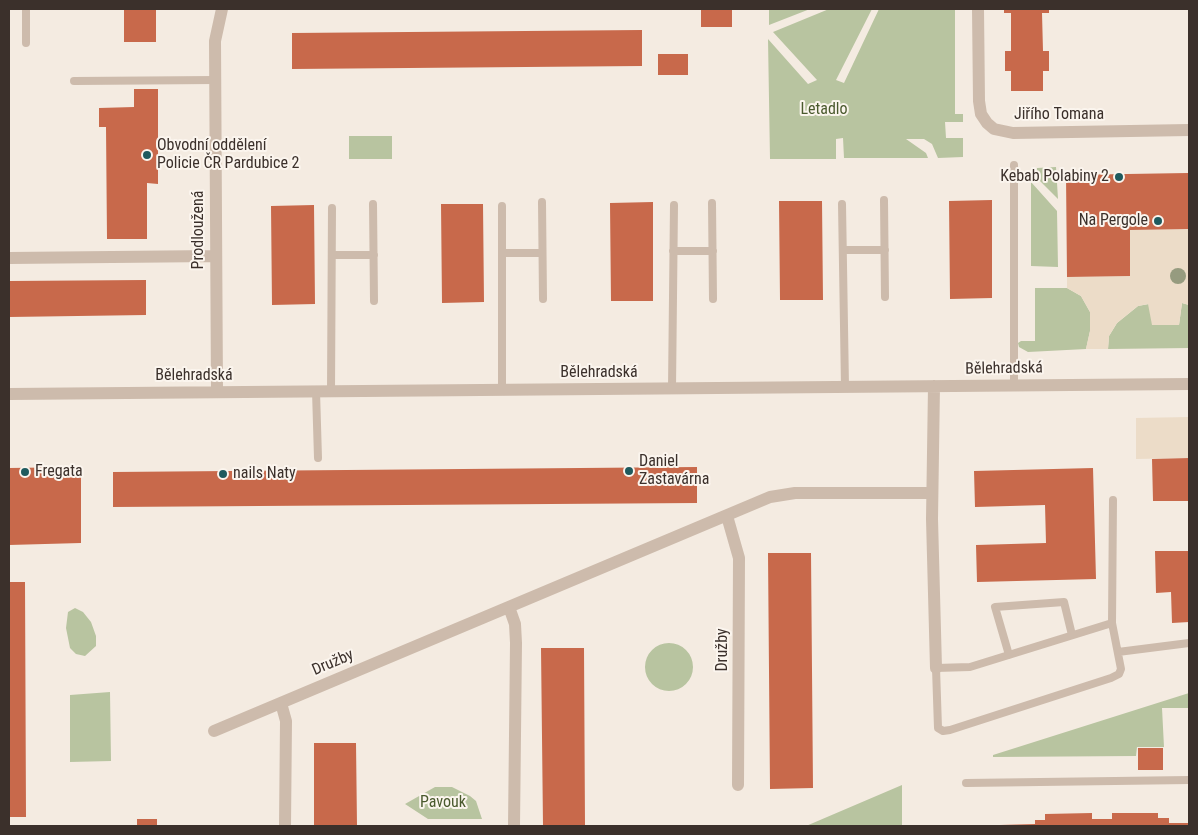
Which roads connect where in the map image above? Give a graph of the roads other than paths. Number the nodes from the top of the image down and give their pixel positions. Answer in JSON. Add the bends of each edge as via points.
{"nodes":[{"id":1,"x":26,"y":9,"type":"edge"},
{"id":2,"x":222,"y":9,"type":"edge"},
{"id":3,"x":978,"y":9,"type":"edge"},
{"id":4,"x":26,"y":43,"type":"dead end"},
{"id":5,"x":215,"y":80,"type":"junction"},
{"id":6,"x":74,"y":81,"type":"dead end"},
{"id":7,"x":1189,"y":130,"type":"edge"},
{"id":8,"x":1014,"y":164,"type":"dead end"},
{"id":9,"x":884,"y":200,"type":"dead end"},
{"id":10,"x":542,"y":202,"type":"dead end"},
{"id":11,"x":712,"y":203,"type":"dead end"},
{"id":12,"x":374,"y":204,"type":"dead end"},
{"id":13,"x":842,"y":204,"type":"dead end"},
{"id":14,"x":674,"y":205,"type":"dead end"},
{"id":15,"x":502,"y":206,"type":"dead end"},
{"id":16,"x":332,"y":208,"type":"dead end"},
{"id":17,"x":673,"y":250,"type":"junction"},
{"id":18,"x":713,"y":250,"type":"junction"},
{"id":19,"x":843,"y":250,"type":"junction"},
{"id":20,"x":885,"y":250,"type":"junction"},
{"id":21,"x":502,"y":253,"type":"junction"},
{"id":22,"x":542,"y":253,"type":"junction"},
{"id":23,"x":332,"y":255,"type":"junction"},
{"id":24,"x":374,"y":255,"type":"junction"},
{"id":25,"x":216,"y":256,"type":"junction"},
{"id":26,"x":9,"y":258,"type":"edge"},
{"id":27,"x":885,"y":297,"type":"dead end"},
{"id":28,"x":543,"y":299,"type":"dead end"},
{"id":29,"x":713,"y":299,"type":"dead end"},
{"id":30,"x":374,"y":301,"type":"dead end"},
{"id":31,"x":1189,"y":384,"type":"edge"},
{"id":32,"x":934,"y":386,"type":"junction"},
{"id":33,"x":1014,"y":386,"type":"junction"},
{"id":34,"x":844,"y":387,"type":"junction"},
{"id":35,"x":672,"y":388,"type":"junction"},
{"id":36,"x":502,"y":390,"type":"junction"},
{"id":37,"x":316,"y":391,"type":"junction"},
{"id":38,"x":331,"y":391,"type":"junction"},
{"id":39,"x":217,"y":392,"type":"junction"},
{"id":40,"x":9,"y":394,"type":"edge"},
{"id":41,"x":318,"y":458,"type":"dead end"},
{"id":42,"x":932,"y":493,"type":"junction"},
{"id":43,"x":1113,"y":500,"type":"dead end"},
{"id":44,"x":727,"y":516,"type":"junction"},
{"id":45,"x":509,"y":607,"type":"junction"},
{"id":46,"x":1112,"y":623,"type":"junction"},
{"id":47,"x":1072,"y":635,"type":"junction"},
{"id":48,"x":1189,"y":643,"type":"edge"},
{"id":49,"x":1118,"y":652,"type":"junction"},
{"id":50,"x":1009,"y":655,"type":"junction"},
{"id":51,"x":936,"y":668,"type":"junction"},
{"id":52,"x":281,"y":703,"type":"junction"},
{"id":53,"x":214,"y":731,"type":"dead end"},
{"id":54,"x":1189,"y":780,"type":"edge"},
{"id":55,"x":966,"y":783,"type":"dead end"},
{"id":56,"x":738,"y":785,"type":"dead end"},
{"id":57,"x":285,"y":826,"type":"edge"},
{"id":58,"x":514,"y":826,"type":"edge"}],
"edges":[{"from":1,"to":4,"type":"lane"},
{"from":2,"to":5,"type":"street","name":"Prodloužená","via":[[215,41]]},
{"from":3,"to":7,"type":"street","name":"Jiřího Tomana","via":[[979,101],[981,114],[994,129],[1013,133]]},
{"from":5,"to":6,"type":"lane"},
{"from":5,"to":25,"type":"street","name":"Prodloužená"},
{"from":8,"to":33,"type":"lane"},
{"from":9,"to":20,"type":"lane"},
{"from":10,"to":22,"type":"lane"},
{"from":11,"to":18,"type":"lane"},
{"from":12,"to":24,"type":"lane"},
{"from":13,"to":19,"type":"lane"},
{"from":14,"to":17,"type":"lane"},
{"from":15,"to":21,"type":"lane"},
{"from":16,"to":23,"type":"lane"},
{"from":17,"to":18,"type":"lane"},
{"from":17,"to":35,"type":"lane"},
{"from":18,"to":29,"type":"lane"},
{"from":19,"to":20,"type":"lane"},
{"from":19,"to":34,"type":"lane"},
{"from":20,"to":27,"type":"lane"},
{"from":21,"to":22,"type":"lane"},
{"from":21,"to":36,"type":"lane"},
{"from":22,"to":28,"type":"lane"},
{"from":23,"to":24,"type":"lane"},
{"from":23,"to":38,"type":"lane"},
{"from":24,"to":30,"type":"lane"},
{"from":25,"to":26,"type":"street"},
{"from":25,"to":39,"type":"street","name":"Prodloužená"},
{"from":31,"to":33,"type":"street","name":"Bělehradská"},
{"from":32,"to":33,"type":"street","name":"Bělehradská"},
{"from":32,"to":34,"type":"street","name":"Bělehradská"},
{"from":32,"to":42,"type":"street"},
{"from":34,"to":35,"type":"street","name":"Bělehradská"},
{"from":35,"to":36,"type":"street","name":"Bělehradská"},
{"from":36,"to":38,"type":"street","name":"Bělehradská"},
{"from":37,"to":38,"type":"street","name":"Bělehradská"},
{"from":37,"to":39,"type":"street","name":"Bělehradská"},
{"from":37,"to":41,"type":"lane"},
{"from":39,"to":40,"type":"street","name":"Bělehradská"},
{"from":42,"to":44,"type":"street","name":"Družby","via":[[781,494]]},
{"from":42,"to":51,"type":"street"},
{"from":43,"to":46,"type":"lane"},
{"from":44,"to":45,"type":"street","name":"Družby"},
{"from":44,"to":56,"type":"street","name":"Družby","via":[[739,558]]},
{"from":45,"to":52,"type":"street","name":"Družby"},
{"from":45,"to":58,"type":"street","via":[[515,624],[516,643]]},
{"from":46,"to":47,"type":"lane"},
{"from":46,"to":49,"type":"lane"},
{"from":47,"to":50,"type":"lane"},
{"from":47,"to":50,"type":"lane","via":[[1064,602],[996,607]]},
{"from":48,"to":49,"type":"lane"},
{"from":49,"to":51,"type":"lane","via":[[1121,668],[1116,676],[947,731],[940,730],[937,724]]},
{"from":50,"to":51,"type":"lane","via":[[970,667]]},
{"from":52,"to":53,"type":"street","name":"Družby"},
{"from":52,"to":57,"type":"street","via":[[286,720]]},
{"from":54,"to":55,"type":"lane"}]}
